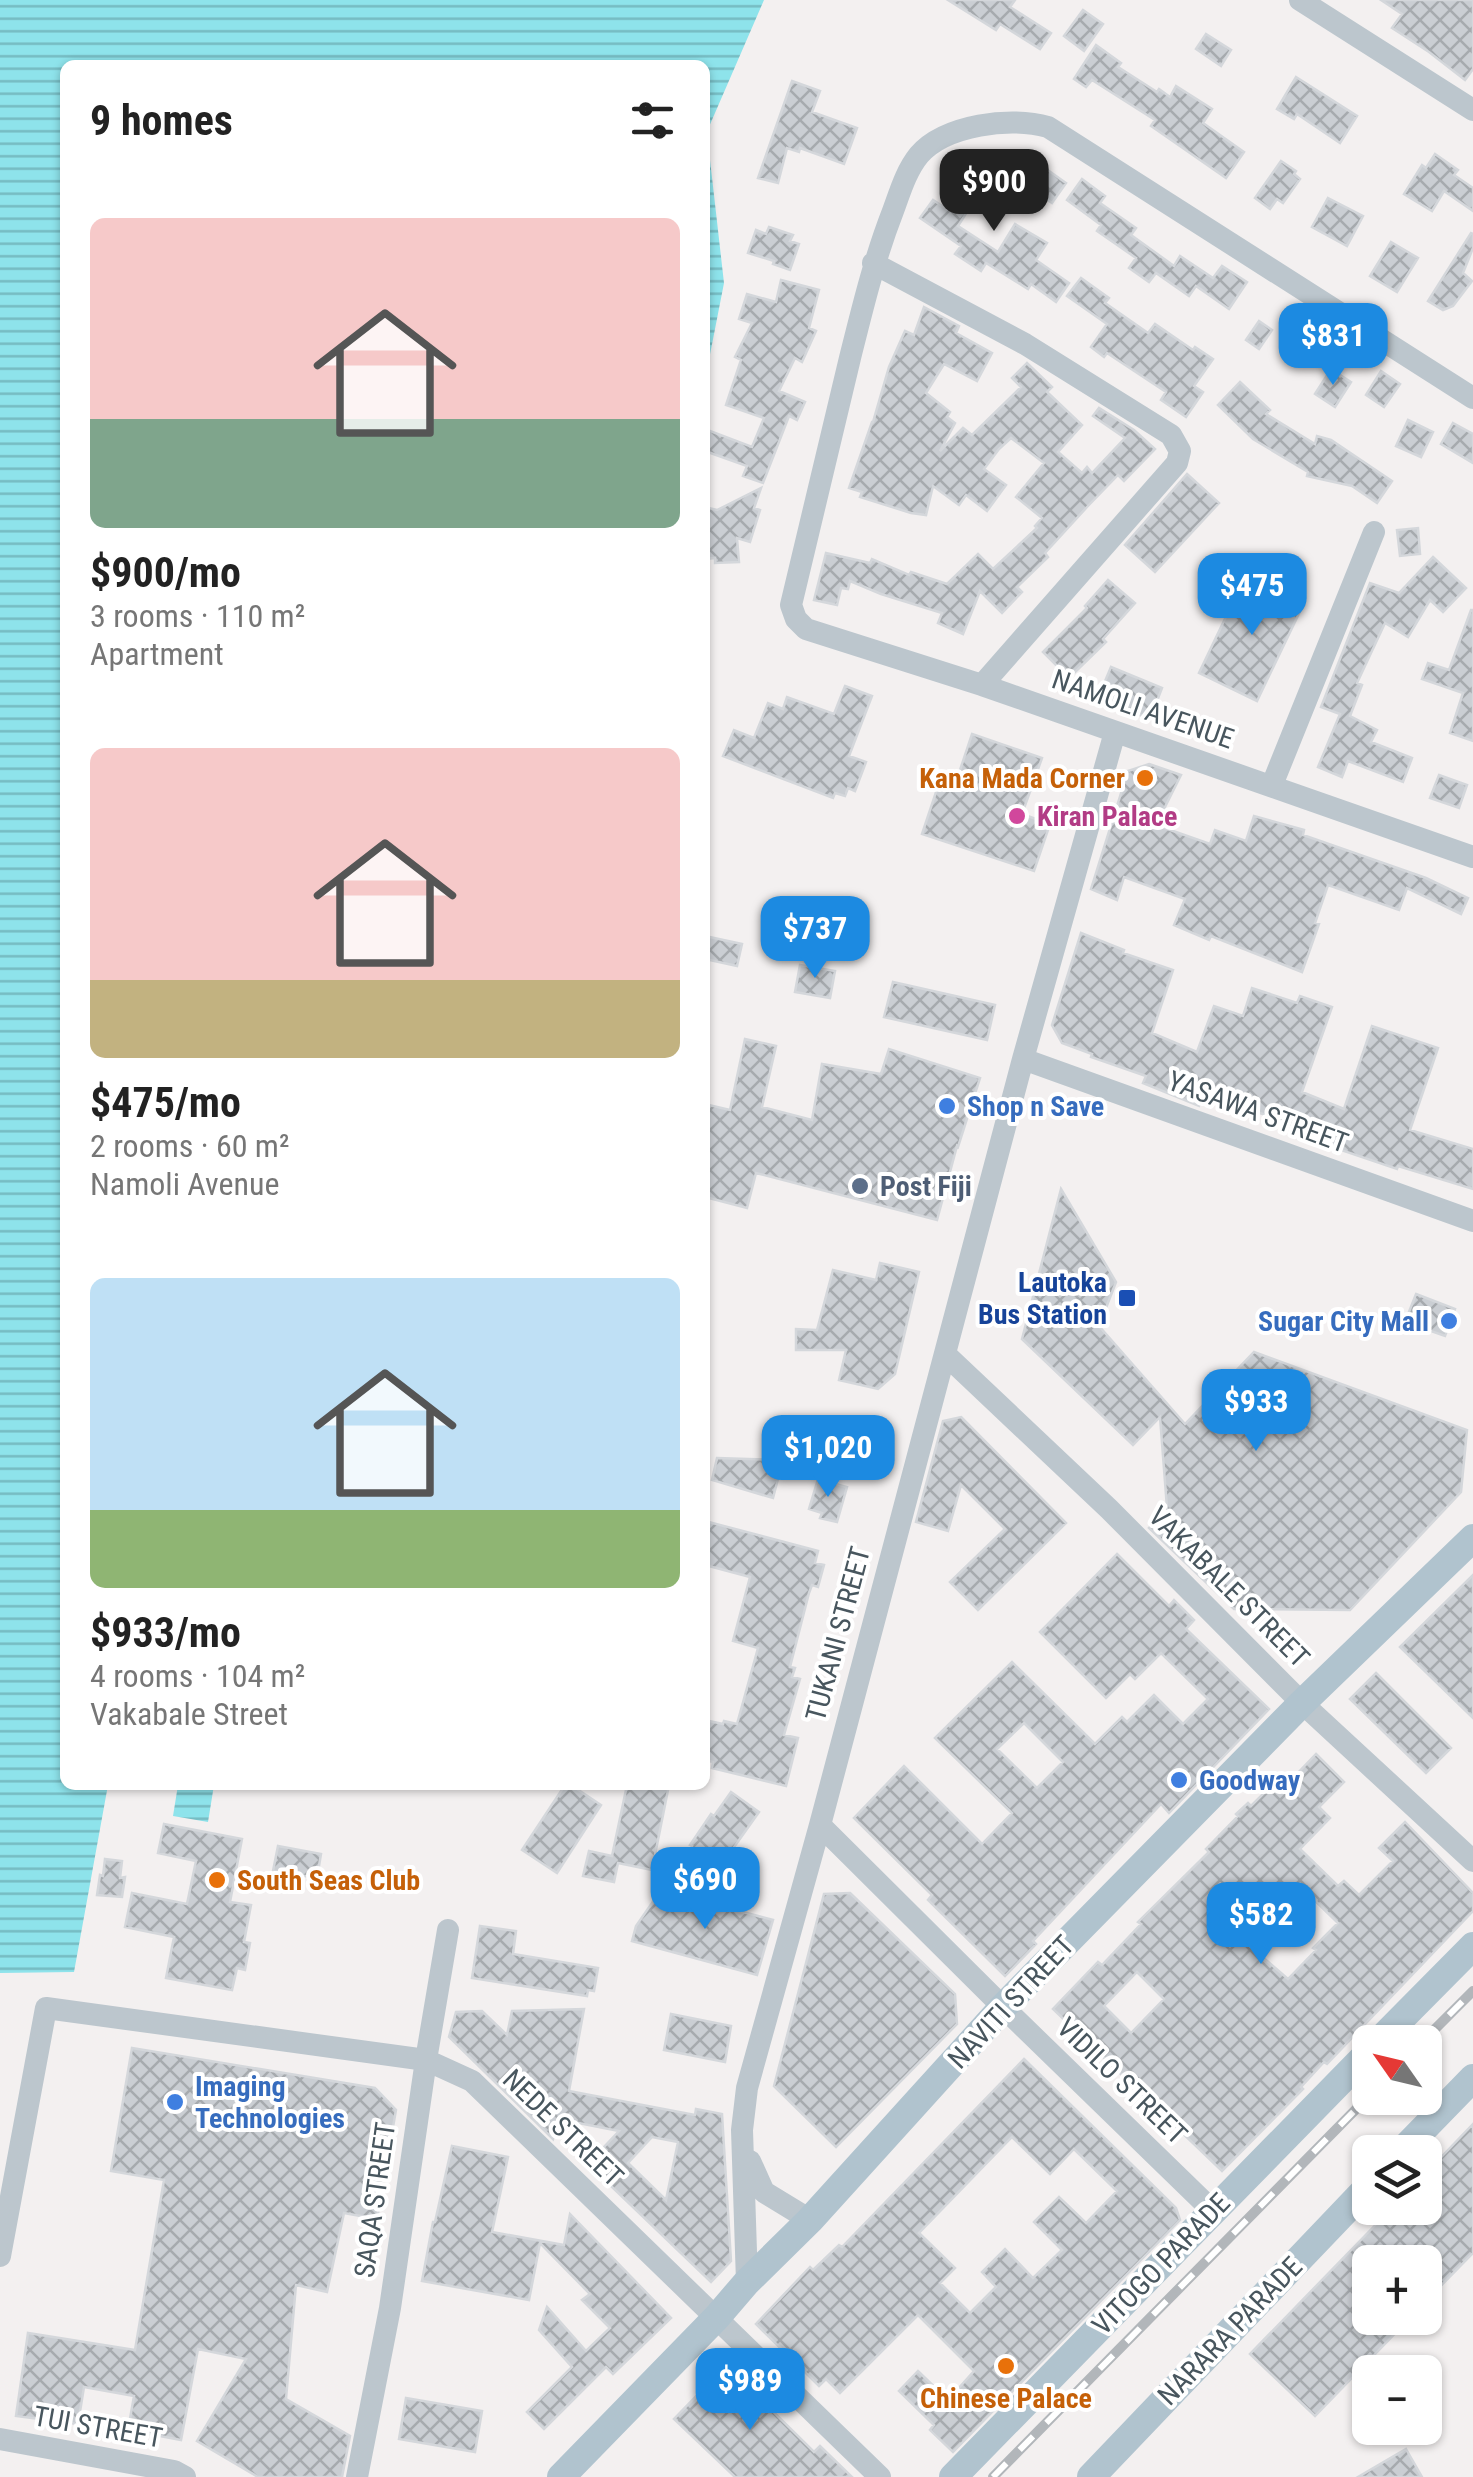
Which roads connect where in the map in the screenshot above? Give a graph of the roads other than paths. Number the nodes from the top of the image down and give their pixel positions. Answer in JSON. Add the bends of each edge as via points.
{"nodes":[{"id":1,"x":1300,"y":0,"type":"edge"},
{"id":2,"x":1473,"y":110,"type":"edge"},
{"id":3,"x":874,"y":263,"type":"junction"},
{"id":4,"x":1473,"y":398,"type":"edge"},
{"id":5,"x":1374,"y":532,"type":"dead end"},
{"id":6,"x":982,"y":685,"type":"junction"},
{"id":7,"x":1115,"y":732,"type":"junction"},
{"id":8,"x":1272,"y":785,"type":"junction"},
{"id":9,"x":1473,"y":857,"type":"edge"},
{"id":10,"x":1022,"y":1059,"type":"junction"},
{"id":11,"x":1473,"y":1221,"type":"edge"},
{"id":12,"x":945,"y":1354,"type":"junction"},
{"id":13,"x":1473,"y":1538,"type":"edge"},
{"id":14,"x":1302,"y":1703,"type":"junction"},
{"id":15,"x":820,"y":1824,"type":"junction"},
{"id":16,"x":1473,"y":1861,"type":"edge"},
{"id":17,"x":448,"y":1930,"type":"dead end"},
{"id":18,"x":1473,"y":1946,"type":"edge"},
{"id":19,"x":1003,"y":2007,"type":"junction"},
{"id":20,"x":1395,"y":2025,"type":"edge"},
{"id":21,"x":426,"y":2060,"type":"junction"},
{"id":22,"x":1352,"y":2069,"type":"edge"},
{"id":23,"x":1473,"y":2078,"type":"edge"},
{"id":24,"x":1418,"y":2135,"type":"edge"},
{"id":25,"x":744,"y":2149,"type":"junction"},
{"id":26,"x":1352,"y":2204,"type":"edge"},
{"id":27,"x":1213,"y":2211,"type":"junction"},
{"id":28,"x":810,"y":2220,"type":"junction"},
{"id":29,"x":0,"y":2256,"type":"edge"},
{"id":30,"x":747,"y":2282,"type":"junction"},
{"id":31,"x":717,"y":2317,"type":"junction"},
{"id":32,"x":0,"y":2440,"type":"edge"},
{"id":33,"x":185,"y":2477,"type":"edge"},
{"id":34,"x":357,"y":2477,"type":"edge"},
{"id":35,"x":562,"y":2477,"type":"edge"},
{"id":36,"x":880,"y":2477,"type":"edge"},
{"id":37,"x":953,"y":2477,"type":"edge"},
{"id":38,"x":1091,"y":2477,"type":"edge"}],
"edges":[{"from":1,"to":2,"type":"street"},
{"from":3,"to":4,"type":"street","via":[[905,178],[928,146],[998,122],[1035,123]]},
{"from":3,"to":6,"type":"street","name":"NAMOLI AVENUE","via":[[791,604],[806,628]]},
{"from":3,"to":6,"type":"street","via":[[1025,344],[1171,435],[1180,451],[1177,463]]},
{"from":5,"to":8,"type":"street"},
{"from":6,"to":7,"type":"street","name":"NAMOLI AVENUE"},
{"from":7,"to":8,"type":"street","name":"NAMOLI AVENUE"},
{"from":7,"to":10,"type":"street","name":"TUKANI STREET"},
{"from":8,"to":9,"type":"street","name":"NAMOLI AVENUE"},
{"from":10,"to":11,"type":"street","name":"YASAWA STREET"},
{"from":10,"to":12,"type":"street","name":"TUKANI STREET"},
{"from":12,"to":14,"type":"street","name":"VAKABALE STREET"},
{"from":12,"to":15,"type":"street","name":"TUKANI STREET"},
{"from":13,"to":14,"type":"main road","name":"NAVITI STREET"},
{"from":14,"to":16,"type":"street","name":"VAKABALE STREET"},
{"from":14,"to":19,"type":"main road","name":"NAVITI STREET"},
{"from":15,"to":19,"type":"street","name":"VIDILO STREET"},
{"from":15,"to":25,"type":"street","name":"TUKANI STREET","via":[[748,2088]]},
{"from":17,"to":21,"type":"street","name":"SAQA STREET"},
{"from":18,"to":20,"type":"main road"},
{"from":19,"to":27,"type":"street","name":"VIDILO STREET"},
{"from":19,"to":28,"type":"main road","name":"NAVITI STREET"},
{"from":21,"to":29,"type":"street","name":"NEDE STREET","via":[[46,2008]]},
{"from":21,"to":31,"type":"street","name":"NEDE STREET","via":[[472,2081]]},
{"from":21,"to":34,"type":"street","name":"SAQA STREET"},
{"from":22,"to":27,"type":"main road","name":"VITOGO PARADE"},
{"from":23,"to":24,"type":"main road"},
{"from":25,"to":28,"type":"street","name":"TUKANI STREET","via":[[764,2192]]},
{"from":25,"to":30,"type":"street","name":"TUKANI STREET"},
{"from":26,"to":38,"type":"main road","name":"NARARA PARADE"},
{"from":27,"to":37,"type":"main road","name":"VITOGO PARADE"},
{"from":28,"to":30,"type":"main road","name":"NAVITI STREET"},
{"from":30,"to":31,"type":"main road","name":"NAVITI STREET"},
{"from":31,"to":35,"type":"main road","name":"NAVITI STREET"},
{"from":31,"to":36,"type":"street","name":"NEDE STREET"},
{"from":32,"to":33,"type":"street","name":"TUI STREET"}]}
